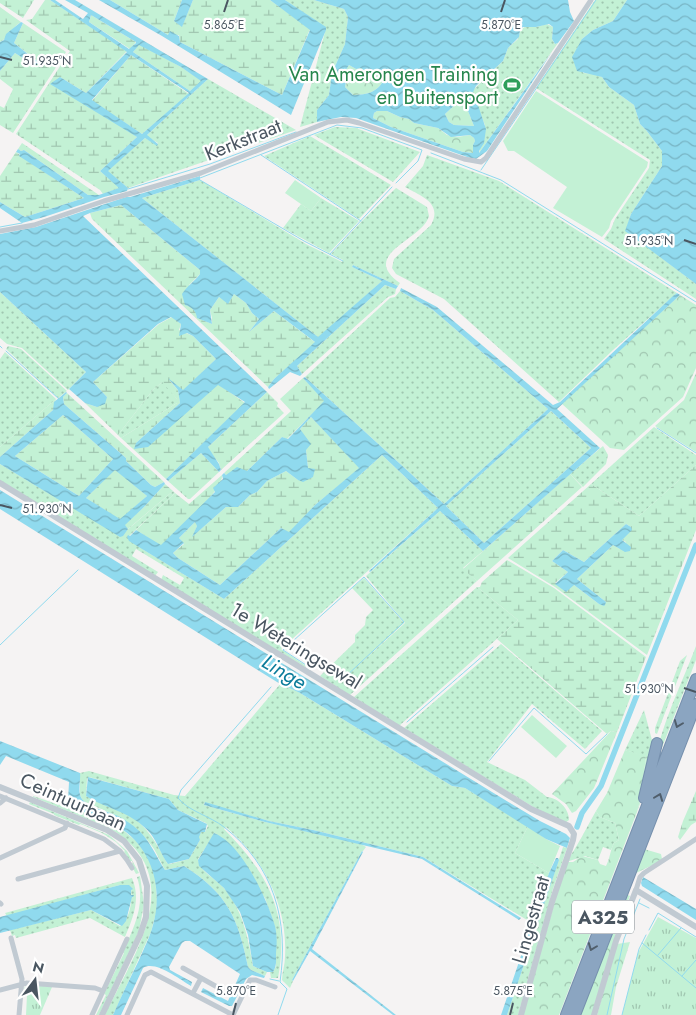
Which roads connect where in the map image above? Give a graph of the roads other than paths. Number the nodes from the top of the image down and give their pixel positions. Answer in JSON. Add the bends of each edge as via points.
{"nodes":[{"id":1,"x":591,"y":0,"type":"edge"},
{"id":2,"x":0,"y":231,"type":"edge"},
{"id":3,"x":0,"y":484,"type":"edge"},
{"id":4,"x":696,"y":679,"type":"edge"},
{"id":5,"x":696,"y":704,"type":"edge"},
{"id":6,"x":657,"y":742,"type":"dead end"},
{"id":7,"x":0,"y":787,"type":"edge"},
{"id":8,"x":3,"y":797,"type":"edge"},
{"id":9,"x":0,"y":803,"type":"edge"},
{"id":10,"x":641,"y":820,"type":"junction"},
{"id":11,"x":67,"y":823,"type":"junction"},
{"id":12,"x":574,"y":834,"type":"joint"},
{"id":13,"x":696,"y":839,"type":"edge"},
{"id":14,"x":120,"y":851,"type":"junction"},
{"id":15,"x":0,"y":858,"type":"edge"},
{"id":16,"x":132,"y":868,"type":"dead end"},
{"id":17,"x":18,"y":879,"type":"dead end"},
{"id":18,"x":636,"y":890,"type":"junction"},
{"id":19,"x":696,"y":927,"type":"edge"},
{"id":20,"x":11,"y":938,"type":"dead end"},
{"id":21,"x":127,"y":939,"type":"dead end"},
{"id":22,"x":183,"y":968,"type":"dead end"},
{"id":23,"x":201,"y":978,"type":"junction"},
{"id":24,"x":21,"y":984,"type":"junction"},
{"id":25,"x":275,"y":987,"type":"dead end"},
{"id":26,"x":219,"y":988,"type":"dead end"},
{"id":27,"x":0,"y":990,"type":"edge"},
{"id":28,"x":103,"y":991,"type":"junction"},
{"id":29,"x":193,"y":994,"type":"junction"},
{"id":30,"x":19,"y":1015,"type":"edge"},
{"id":31,"x":92,"y":1015,"type":"edge"},
{"id":32,"x":102,"y":1015,"type":"edge"},
{"id":33,"x":127,"y":1015,"type":"edge"},
{"id":34,"x":233,"y":1015,"type":"edge"},
{"id":35,"x":521,"y":1015,"type":"edge"},
{"id":36,"x":566,"y":1015,"type":"edge"},
{"id":37,"x":576,"y":1015,"type":"edge"},
{"id":38,"x":594,"y":1015,"type":"edge"}],
"edges":[{"from":1,"to":2,"type":"street","name":"Kerkstraat","via":[[481,162],[359,123],[338,120],[200,173],[34,225]]},
{"from":3,"to":12,"type":"street","name":"1e Weteringsewal","via":[[531,809],[569,826]]},
{"from":4,"to":10,"type":"highway","number":"A325","one_way":true},
{"from":37,"to":5,"type":"highway","number":"A325","one_way":true},
{"from":6,"to":10,"type":"highway"},
{"from":7,"to":32,"type":"street","name":"Ceintuurbaan","via":[[107,830],[124,841],[139,860],[147,886],[146,918]]},
{"from":8,"to":9,"type":"street"},
{"from":8,"to":11,"type":"street"},
{"from":10,"to":36,"type":"highway","number":"A325","one_way":true},
{"from":11,"to":14,"type":"street","via":[[104,839]]},
{"from":11,"to":15,"type":"street","via":[[65,828]]},
{"from":12,"to":35,"type":"street","name":"Lingestraat"},
{"from":13,"to":18,"type":"street","via":[[644,873]]},
{"from":14,"to":16,"type":"street"},
{"from":14,"to":17,"type":"street"},
{"from":18,"to":19,"type":"street"},
{"from":18,"to":38,"type":"street","via":[[616,940]]},
{"from":20,"to":24,"type":"street"},
{"from":21,"to":28,"type":"street"},
{"from":22,"to":23,"type":"street"},
{"from":23,"to":26,"type":"street"},
{"from":23,"to":29,"type":"street"},
{"from":24,"to":27,"type":"street"},
{"from":24,"to":28,"type":"street"},
{"from":24,"to":30,"type":"street"},
{"from":25,"to":34,"type":"street","via":[[250,980]]},
{"from":28,"to":31,"type":"street"},
{"from":29,"to":33,"type":"street","via":[[149,972]]},
{"from":29,"to":34,"type":"street"}]}
